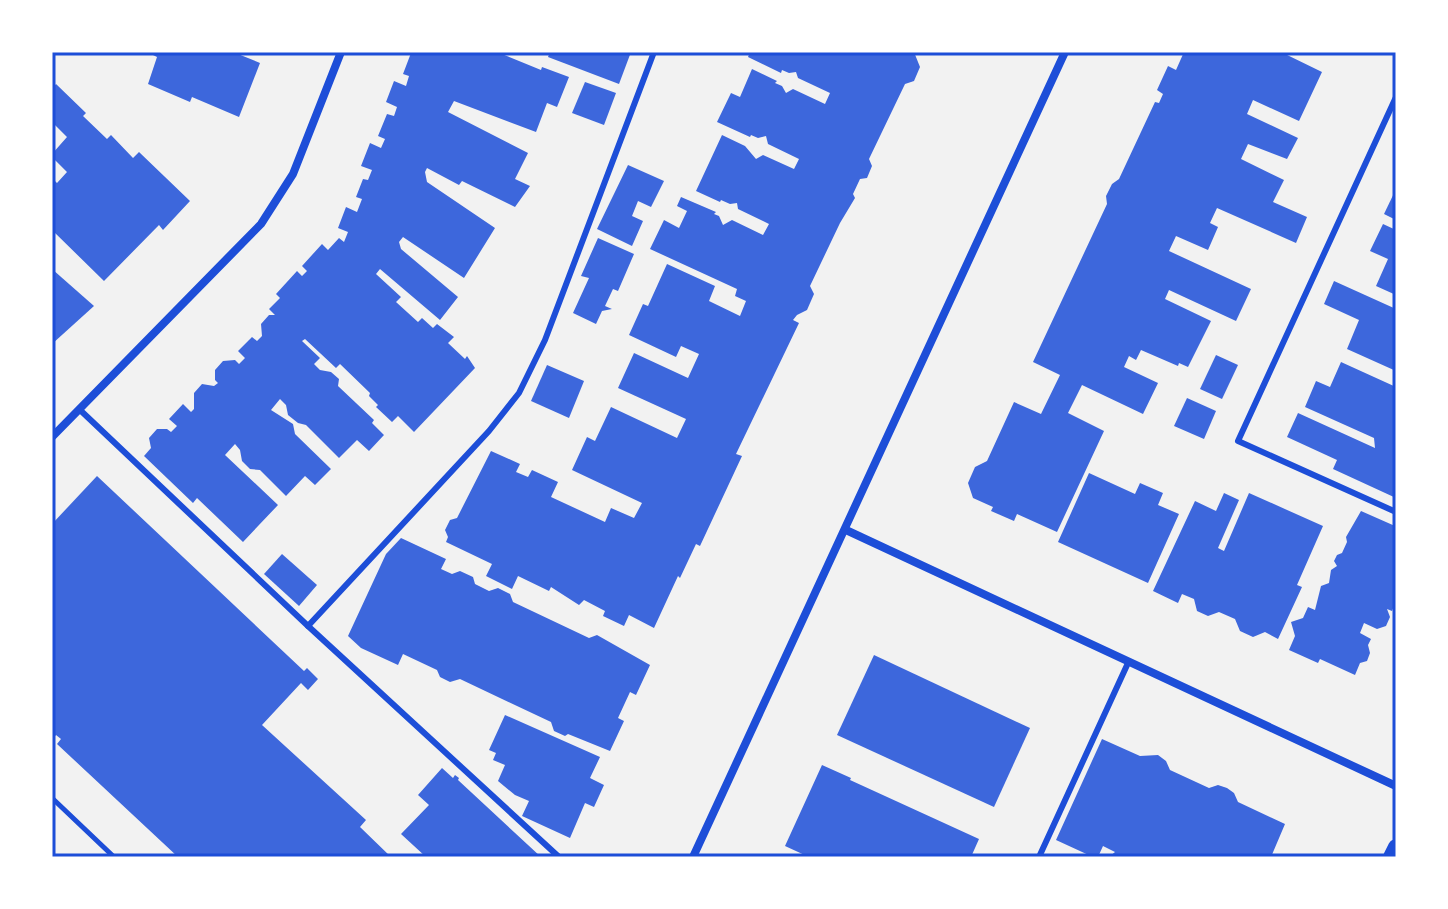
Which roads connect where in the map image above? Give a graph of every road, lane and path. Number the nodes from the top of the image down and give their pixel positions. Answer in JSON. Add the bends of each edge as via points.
{"nodes":[{"id":1,"x":341,"y":52,"type":"edge"},
{"id":2,"x":654,"y":52,"type":"edge"},
{"id":3,"x":1065,"y":52,"type":"edge"},
{"id":4,"x":1396,"y":97,"type":"edge"},
{"id":5,"x":79,"y":409,"type":"junction"},
{"id":6,"x":52,"y":437,"type":"edge"},
{"id":7,"x":1396,"y":512,"type":"edge"},
{"id":8,"x":846,"y":530,"type":"junction"},
{"id":9,"x":308,"y":626,"type":"junction"},
{"id":10,"x":1128,"y":663,"type":"junction"},
{"id":11,"x":1396,"y":786,"type":"edge"},
{"id":12,"x":52,"y":798,"type":"edge"},
{"id":13,"x":1396,"y":847,"type":"edge"},
{"id":14,"x":114,"y":857,"type":"edge"},
{"id":15,"x":559,"y":857,"type":"edge"},
{"id":16,"x":693,"y":857,"type":"edge"},
{"id":17,"x":1039,"y":857,"type":"edge"},
{"id":18,"x":1391,"y":857,"type":"edge"}],
"edges":[{"from":1,"to":5,"type":"street","via":[[293,174],[261,224]]},
{"from":2,"to":9,"type":"lane","via":[[545,340],[519,393]]},
{"from":3,"to":8,"type":"street"},
{"from":4,"to":7,"type":"lane","via":[[1238,441]]},
{"from":5,"to":6,"type":"street"},
{"from":5,"to":9,"type":"lane"},
{"from":8,"to":10,"type":"street"},
{"from":8,"to":16,"type":"street"},
{"from":9,"to":15,"type":"lane"},
{"from":10,"to":11,"type":"street"},
{"from":10,"to":17,"type":"lane"},
{"from":12,"to":14,"type":"path"},
{"from":13,"to":18,"type":"main road"}]}
